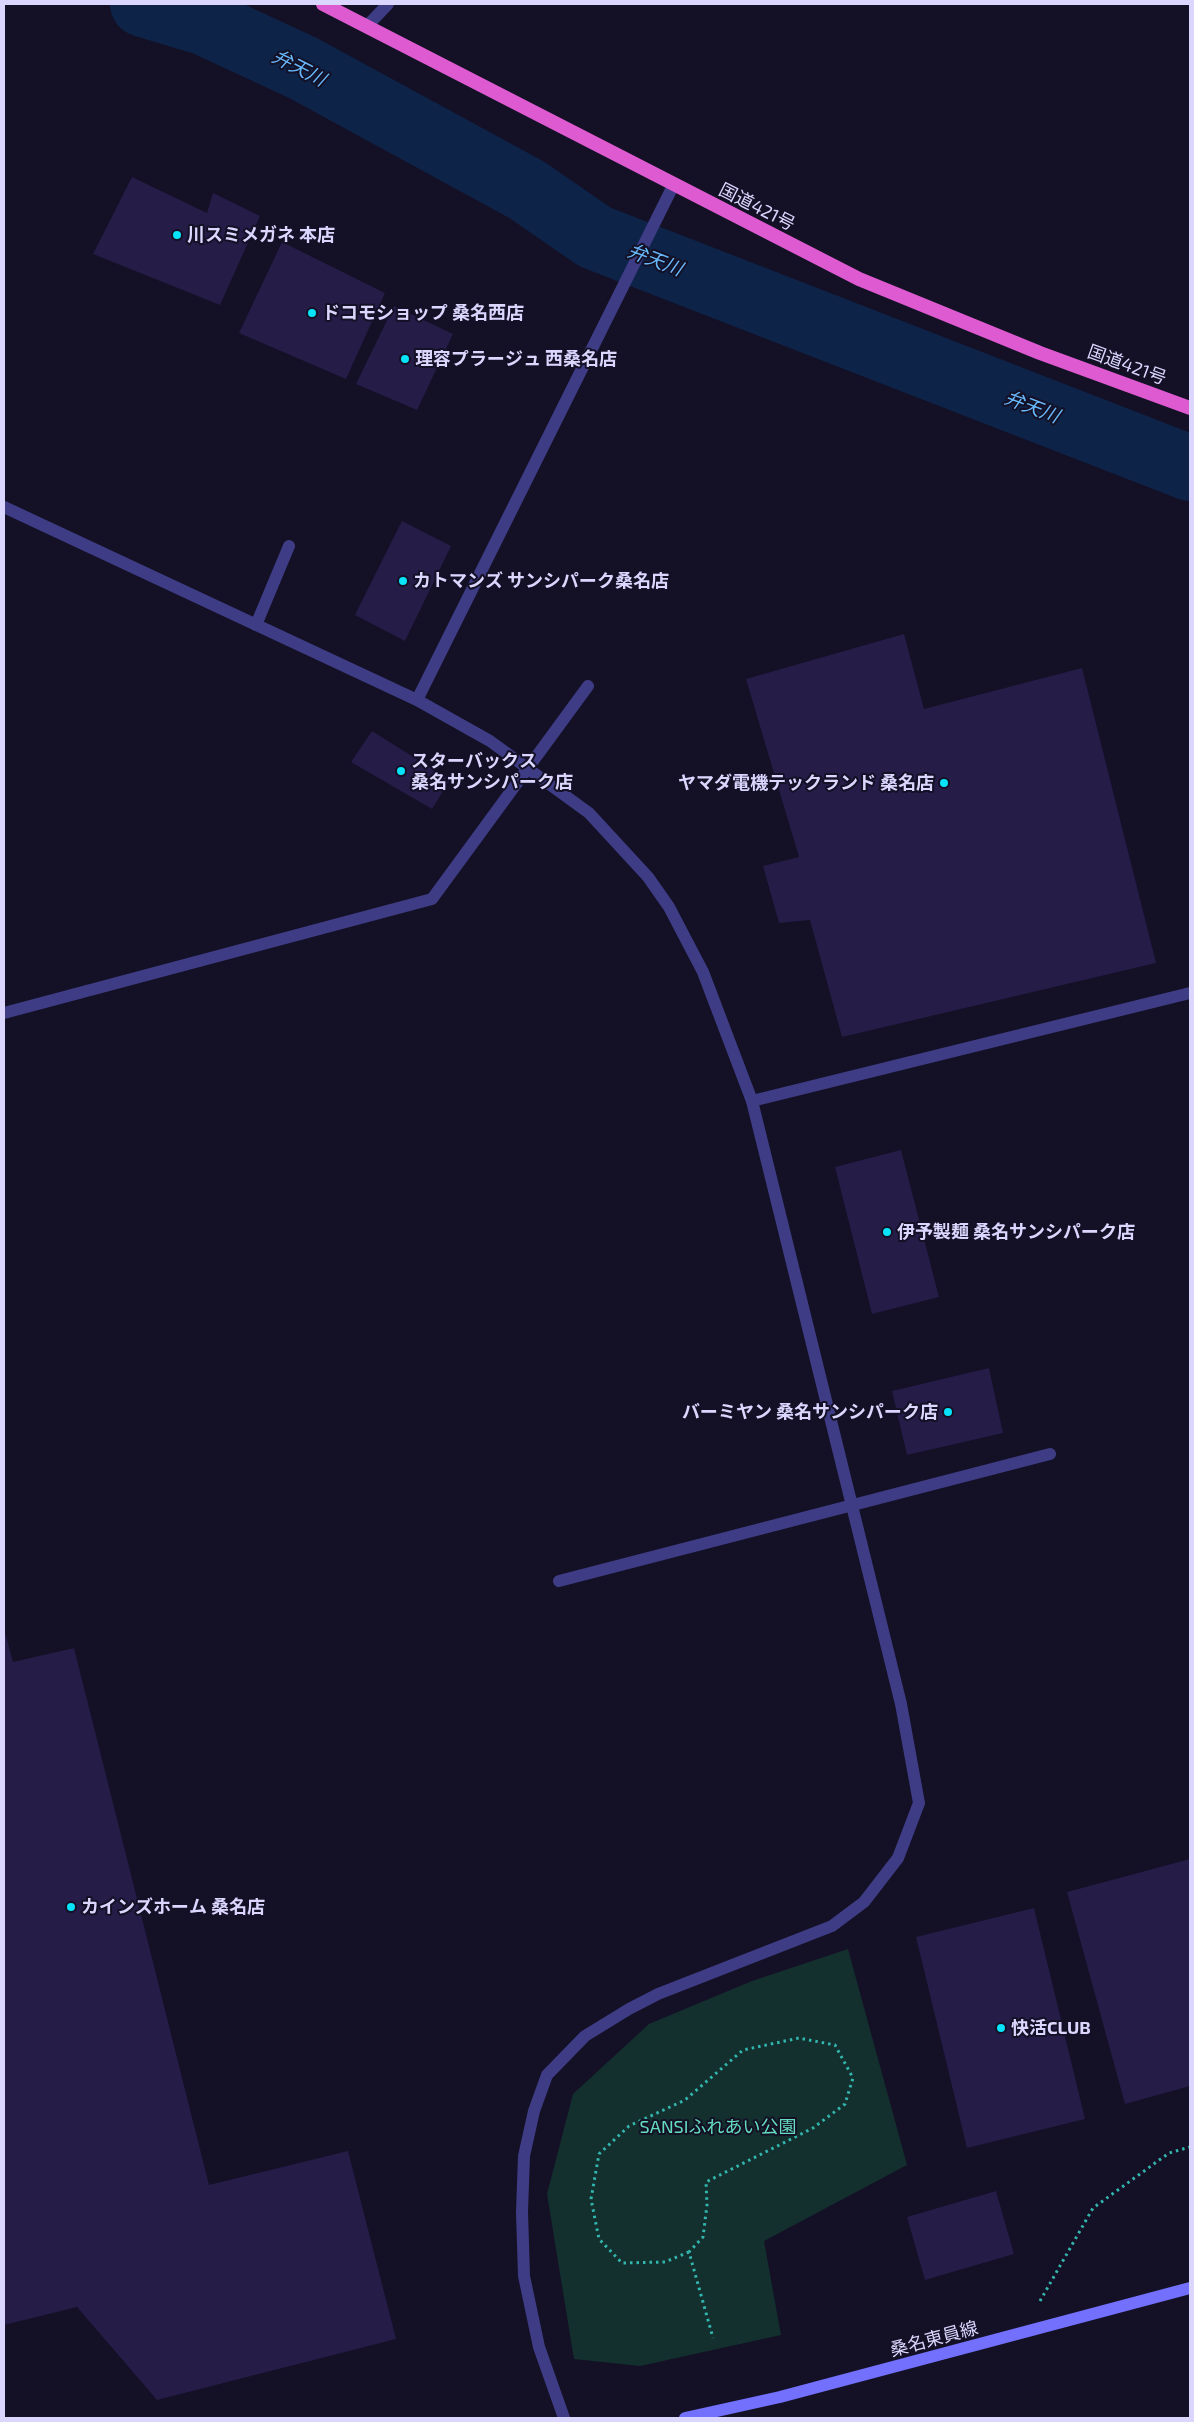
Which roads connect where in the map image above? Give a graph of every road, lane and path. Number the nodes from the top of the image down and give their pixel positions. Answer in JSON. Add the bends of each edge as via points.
{"nodes":[{"id":1,"x":323,"y":4,"type":"edge"},
{"id":2,"x":388,"y":4,"type":"edge"},
{"id":3,"x":368,"y":25,"type":"junction"},
{"id":4,"x":674,"y":186,"type":"junction"},
{"id":5,"x":1190,"y":408,"type":"edge"},
{"id":6,"x":4,"y":508,"type":"edge"},
{"id":7,"x":289,"y":546,"type":"dead end"},
{"id":8,"x":256,"y":625,"type":"junction"},
{"id":9,"x":588,"y":686,"type":"dead end"},
{"id":10,"x":417,"y":700,"type":"junction"},
{"id":11,"x":529,"y":769,"type":"junction"},
{"id":12,"x":1190,"y":993,"type":"edge"},
{"id":13,"x":4,"y":1012,"type":"edge"},
{"id":14,"x":752,"y":1101,"type":"junction"},
{"id":15,"x":1050,"y":1454,"type":"dead end"},
{"id":16,"x":853,"y":1506,"type":"junction"},
{"id":17,"x":559,"y":1581,"type":"dead end"},
{"id":18,"x":1190,"y":2147,"type":"edge"},
{"id":19,"x":689,"y":2252,"type":"junction"},
{"id":20,"x":1190,"y":2288,"type":"edge"},
{"id":21,"x":1021,"y":2334,"type":"junction"},
{"id":22,"x":712,"y":2338,"type":"dead end"},
{"id":23,"x":564,"y":2418,"type":"edge"},
{"id":24,"x":685,"y":2418,"type":"edge"}],
"edges":[{"from":1,"to":3,"type":"highway","name":"国道421号"},
{"from":2,"to":3,"type":"street"},
{"from":3,"to":4,"type":"highway","name":"国道421号"},
{"from":4,"to":5,"type":"highway","name":"国道421号","via":[[859,279],[1040,353]]},
{"from":4,"to":10,"type":"street"},
{"from":6,"to":8,"type":"street"},
{"from":7,"to":8,"type":"street"},
{"from":8,"to":10,"type":"street"},
{"from":9,"to":11,"type":"street"},
{"from":10,"to":11,"type":"street","via":[[490,741]]},
{"from":11,"to":13,"type":"street","via":[[432,899]]},
{"from":11,"to":14,"type":"street","via":[[590,813],[648,877],[670,908],[703,972]]},
{"from":12,"to":14,"type":"street"},
{"from":14,"to":16,"type":"street"},
{"from":15,"to":16,"type":"street"},
{"from":16,"to":17,"type":"street"},
{"from":16,"to":23,"type":"street","via":[[901,1704],[918,1803],[898,1858],[864,1902],[832,1926],[651,1998],[585,2036],[547,2076],[534,2111],[524,2156],[524,2276],[539,2347]]},
{"from":18,"to":21,"type":"path","via":[[1168,2153],[1092,2208]]},
{"from":19,"to":19,"type":"path","via":[[704,2236],[706,2182],[813,2128],[845,2104],[853,2078],[834,2045],[799,2038],[743,2050],[685,2100],[629,2126],[599,2154],[590,2199],[599,2239],[622,2263],[665,2262]]},
{"from":19,"to":22,"type":"path"},
{"from":20,"to":21,"type":"main road","name":"桑名東員線"},
{"from":21,"to":24,"type":"main road","name":"桑名東員線","via":[[780,2397]]}]}
